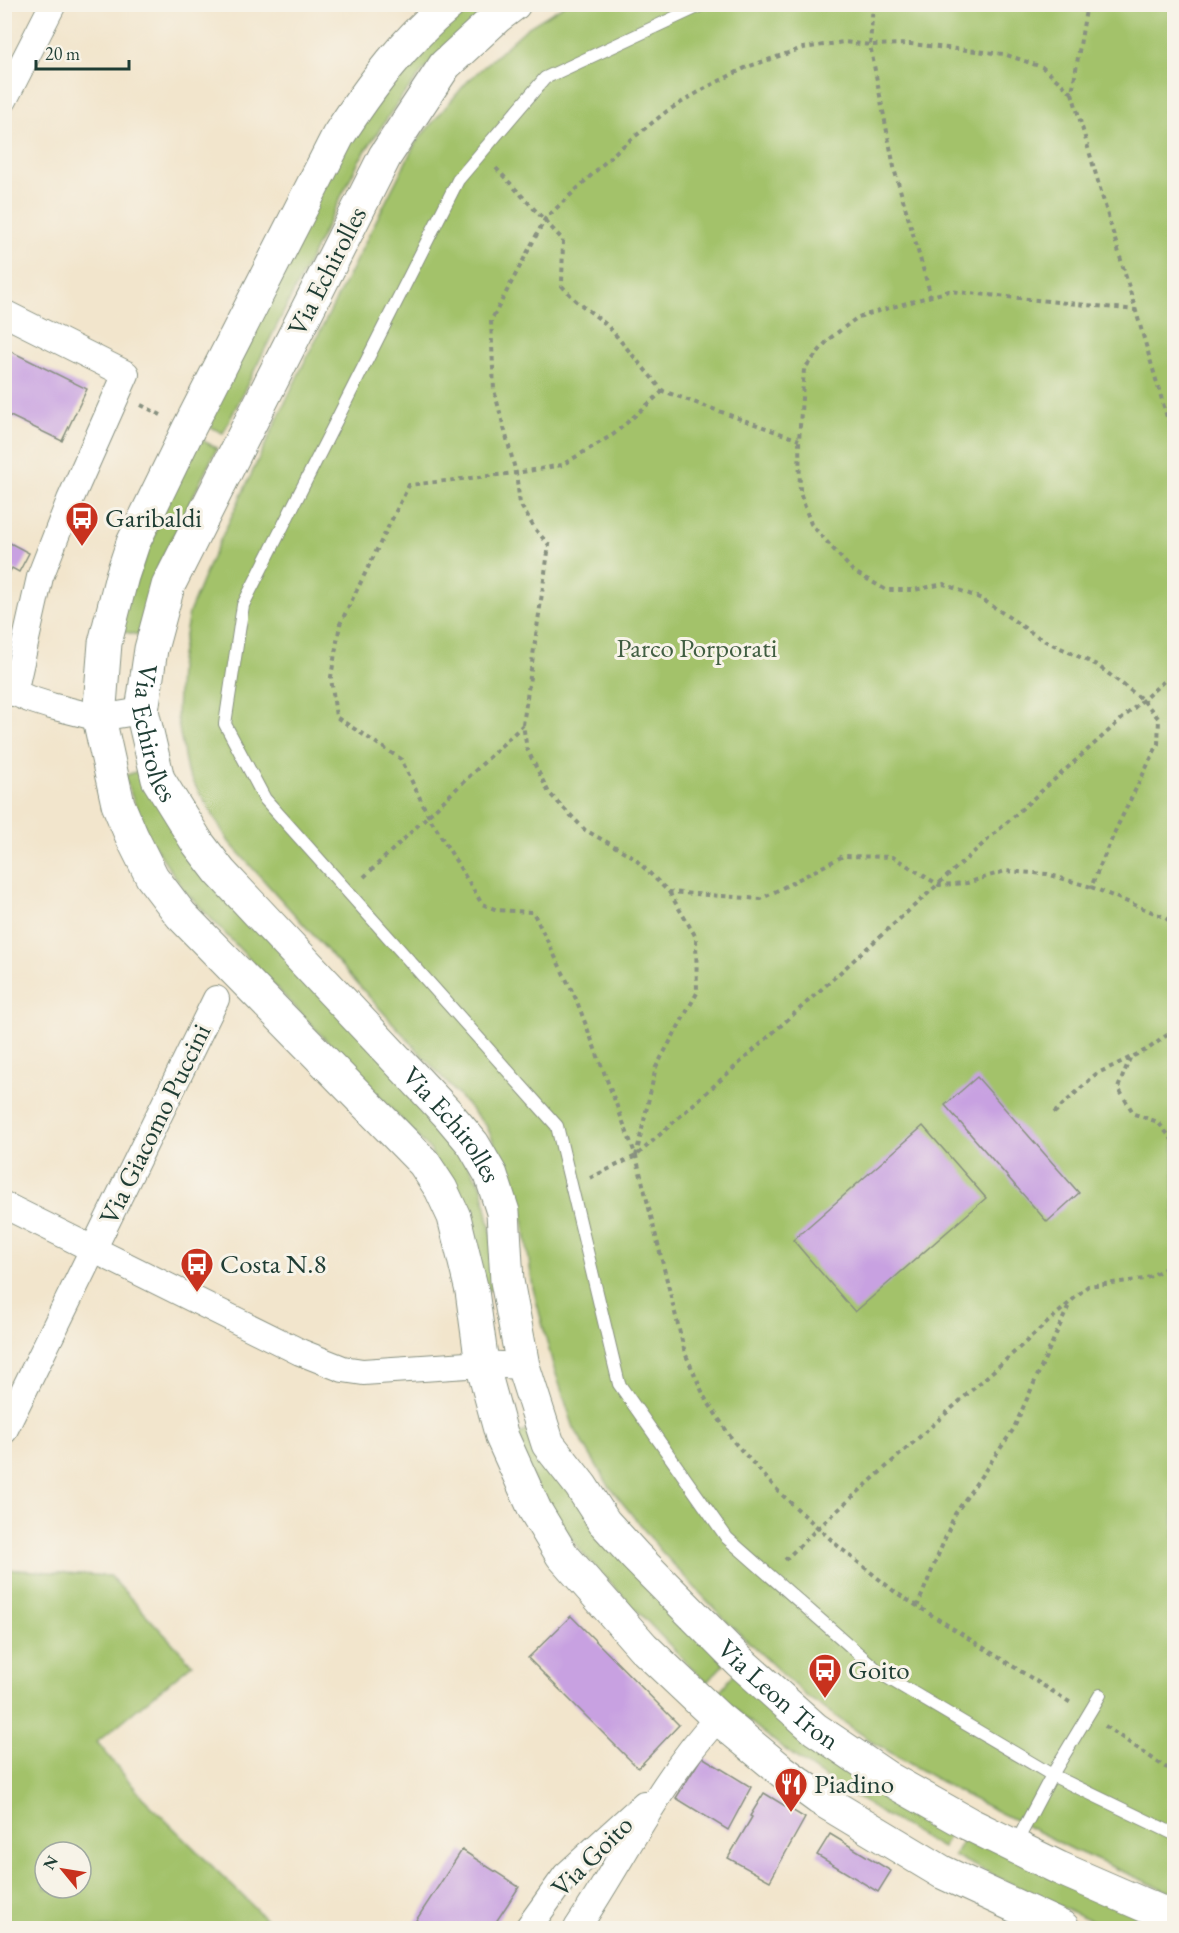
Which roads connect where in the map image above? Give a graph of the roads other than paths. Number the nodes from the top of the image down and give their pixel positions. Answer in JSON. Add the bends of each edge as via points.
{"nodes":[{"id":1,"x":53,"y":4,"type":"edge"},
{"id":2,"x":449,"y":4,"type":"edge"},
{"id":3,"x":514,"y":4,"type":"edge"},
{"id":4,"x":704,"y":4,"type":"edge"},
{"id":5,"x":4,"y":100,"type":"edge"},
{"id":6,"x":4,"y":313,"type":"edge"},
{"id":7,"x":9,"y":691,"type":"edge"},
{"id":8,"x":141,"y":711,"type":"junction"},
{"id":9,"x":99,"y":718,"type":"junction"},
{"id":10,"x":216,"y":999,"type":"dead end"},
{"id":11,"x":4,"y":1205,"type":"edge"},
{"id":12,"x":94,"y":1249,"type":"junction"},
{"id":13,"x":482,"y":1364,"type":"junction"},
{"id":14,"x":523,"y":1366,"type":"junction"},
{"id":15,"x":4,"y":1431,"type":"edge"},
{"id":16,"x":1100,"y":1695,"type":"dead end"},
{"id":17,"x":718,"y":1718,"type":"junction"},
{"id":18,"x":1052,"y":1775,"type":"junction"},
{"id":19,"x":662,"y":1788,"type":"junction"},
{"id":20,"x":1174,"y":1834,"type":"edge"},
{"id":21,"x":1014,"y":1846,"type":"junction"},
{"id":22,"x":1174,"y":1918,"type":"edge"},
{"id":23,"x":528,"y":1929,"type":"edge"},
{"id":24,"x":577,"y":1929,"type":"edge"},
{"id":25,"x":1063,"y":1929,"type":"edge"}],
"edges":[{"from":1,"to":5,"type":"street"},
{"from":2,"to":9,"type":"street","name":"Via Echirolles","via":[[397,53],[338,136],[188,430],[133,543],[122,576],[105,643]]},
{"from":3,"to":8,"type":"street","name":"Via Echirolles","via":[[445,65],[385,156],[168,586],[151,649]]},
{"from":4,"to":18,"type":"lane","via":[[544,78],[458,180],[243,604],[225,724],[265,799],[557,1126],[619,1384],[727,1538],[883,1675]]},
{"from":6,"to":7,"type":"street","via":[[126,374],[40,577]]},
{"from":7,"to":9,"type":"street"},
{"from":8,"to":9,"type":"street"},
{"from":8,"to":14,"type":"street","name":"Via Echirolles","via":[[158,779],[220,872],[473,1144],[491,1175],[503,1212],[507,1281]]},
{"from":9,"to":13,"type":"street","name":"Via Echirolles","via":[[118,804],[152,877],[181,915],[424,1162],[441,1189],[454,1217],[469,1281]]},
{"from":10,"to":12,"type":"street","name":"Via Giacomo Puccini"},
{"from":11,"to":12,"type":"street"},
{"from":12,"to":13,"type":"street","via":[[300,1352],[343,1369],[363,1372]]},
{"from":12,"to":15,"type":"street","name":"Via Giacomo Puccini"},
{"from":13,"to":14,"type":"street"},
{"from":13,"to":17,"type":"street","name":"Via Leon Tron","via":[[502,1437],[535,1510],[562,1555],[643,1647]]},
{"from":14,"to":21,"type":"street","name":"Via Leon Tron","via":[[548,1444],[604,1522],[739,1661],[824,1736],[889,1779]]},
{"from":16,"to":18,"type":"lane"},
{"from":17,"to":19,"type":"street","name":"Via Goito"},
{"from":17,"to":25,"type":"street","name":"Via Leon Tron","via":[[782,1771],[860,1824],[942,1872]]},
{"from":18,"to":20,"type":"lane"},
{"from":18,"to":21,"type":"lane"},
{"from":19,"to":23,"type":"street","name":"Via Goito","via":[[566,1875]]},
{"from":19,"to":24,"type":"street","name":"Via Goito"},
{"from":21,"to":22,"type":"street","name":"Via Leon Tron"}]}
